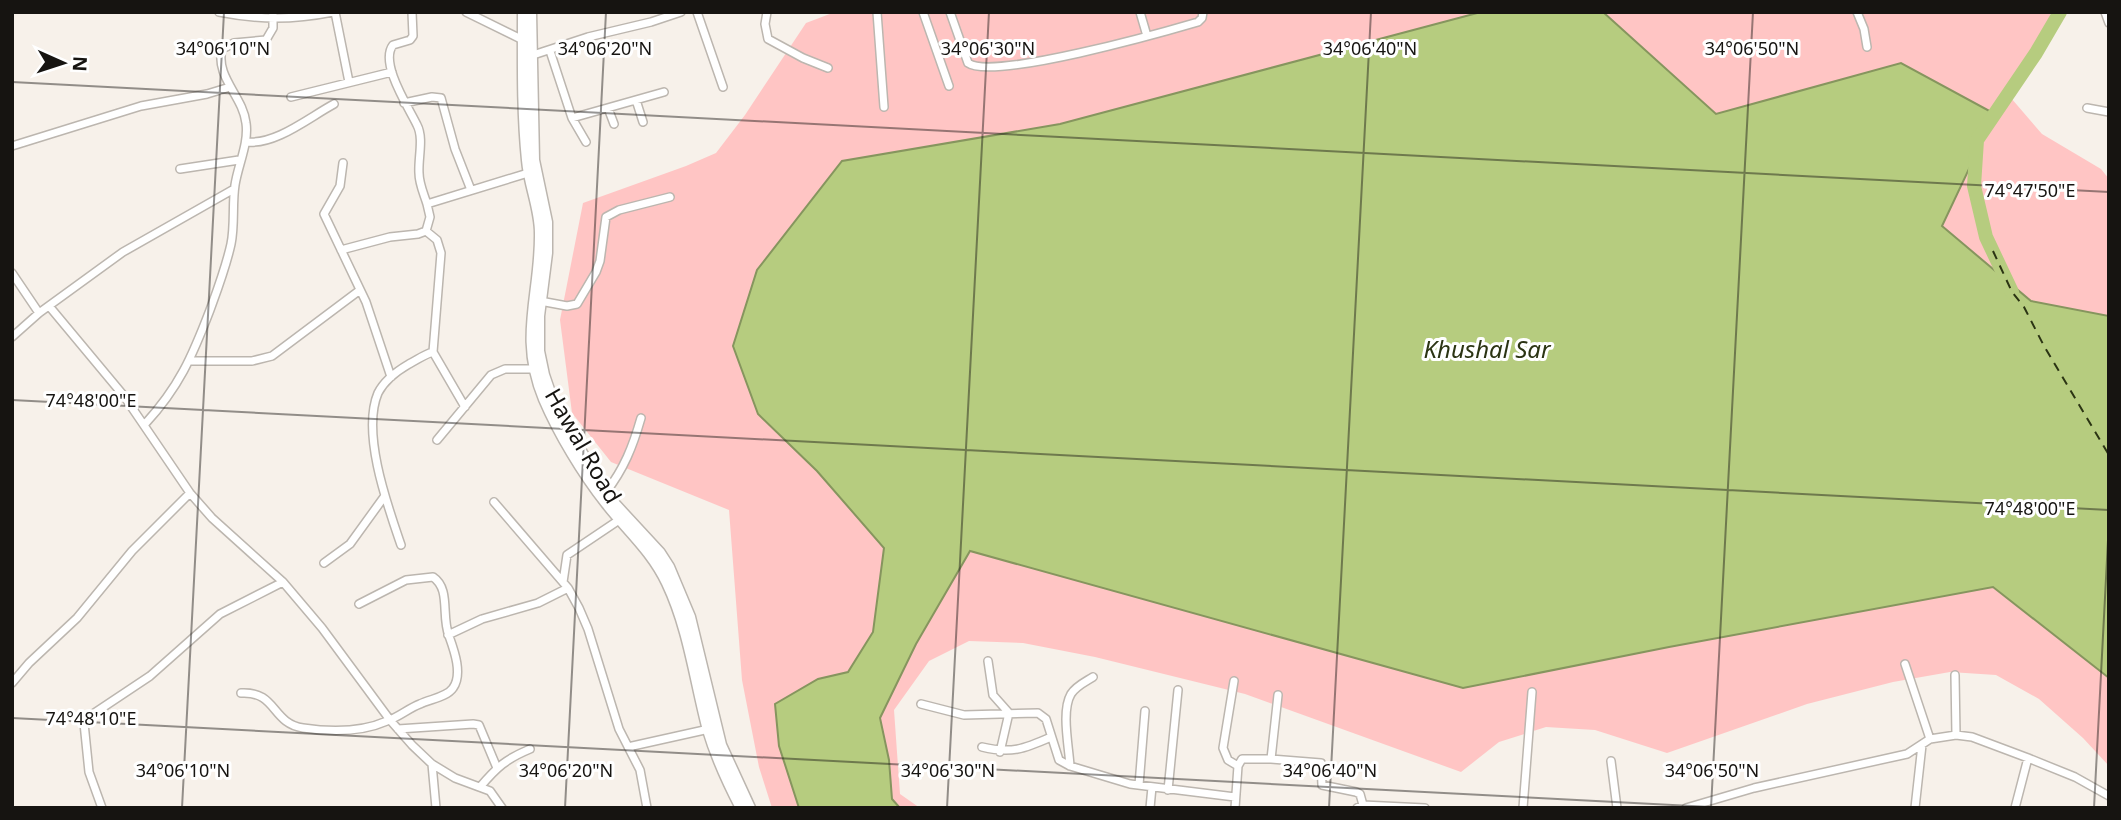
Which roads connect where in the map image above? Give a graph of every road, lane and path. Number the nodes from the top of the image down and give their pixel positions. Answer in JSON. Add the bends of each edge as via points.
{"nodes":[{"id":1,"x":219,"y":12,"type":"edge"},
{"id":2,"x":334,"y":12,"type":"edge"},
{"id":3,"x":412,"y":12,"type":"edge"},
{"id":4,"x":466,"y":12,"type":"edge"},
{"id":5,"x":523,"y":12,"type":"edge"},
{"id":6,"x":531,"y":12,"type":"edge"},
{"id":7,"x":681,"y":12,"type":"edge"},
{"id":8,"x":697,"y":12,"type":"edge"},
{"id":9,"x":767,"y":12,"type":"edge"},
{"id":10,"x":878,"y":12,"type":"edge"},
{"id":11,"x":923,"y":12,"type":"edge"},
{"id":12,"x":950,"y":12,"type":"edge"},
{"id":13,"x":1140,"y":12,"type":"edge"},
{"id":14,"x":1203,"y":12,"type":"edge"},
{"id":15,"x":1857,"y":12,"type":"edge"},
{"id":16,"x":2105,"y":12,"type":"edge"},
{"id":17,"x":664,"y":15,"type":"edge"},
{"id":18,"x":273,"y":16,"type":"edge"},
{"id":19,"x":2109,"y":23,"type":"edge"},
{"id":20,"x":1147,"y":37,"type":"junction"},
{"id":21,"x":523,"y":40,"type":"junction"},
{"id":22,"x":1867,"y":47,"type":"dead end"},
{"id":23,"x":550,"y":51,"type":"junction"},
{"id":24,"x":527,"y":57,"type":"junction"},
{"id":25,"x":828,"y":68,"type":"dead end"},
{"id":26,"x":392,"y":72,"type":"junction"},
{"id":27,"x":349,"y":82,"type":"junction"},
{"id":28,"x":949,"y":86,"type":"dead end"},
{"id":29,"x":230,"y":87,"type":"junction"},
{"id":30,"x":723,"y":87,"type":"dead end"},
{"id":31,"x":664,"y":92,"type":"dead end"},
{"id":32,"x":291,"y":97,"type":"dead end"},
{"id":33,"x":636,"y":100,"type":"junction"},
{"id":34,"x":404,"y":103,"type":"junction"},
{"id":35,"x":334,"y":104,"type":"dead end"},
{"id":36,"x":884,"y":107,"type":"dead end"},
{"id":37,"x":608,"y":108,"type":"junction"},
{"id":38,"x":2087,"y":108,"type":"dead end"},
{"id":39,"x":2109,"y":112,"type":"edge"},
{"id":40,"x":572,"y":118,"type":"junction"},
{"id":41,"x":643,"y":122,"type":"dead end"},
{"id":42,"x":614,"y":124,"type":"dead end"},
{"id":43,"x":246,"y":142,"type":"junction"},
{"id":44,"x":586,"y":142,"type":"dead end"},
{"id":45,"x":12,"y":146,"type":"edge"},
{"id":46,"x":239,"y":160,"type":"junction"},
{"id":47,"x":343,"y":163,"type":"dead end"},
{"id":48,"x":180,"y":169,"type":"dead end"},
{"id":49,"x":528,"y":173,"type":"junction"},
{"id":50,"x":234,"y":189,"type":"junction"},
{"id":51,"x":471,"y":190,"type":"junction"},
{"id":52,"x":670,"y":197,"type":"dead end"},
{"id":53,"x":427,"y":204,"type":"junction"},
{"id":54,"x":426,"y":231,"type":"junction"},
{"id":55,"x":341,"y":250,"type":"junction"},
{"id":56,"x":12,"y":273,"type":"edge"},
{"id":57,"x":360,"y":290,"type":"junction"},
{"id":58,"x":540,"y":301,"type":"junction"},
{"id":59,"x":49,"y":306,"type":"junction"},
{"id":60,"x":39,"y":313,"type":"junction"},
{"id":61,"x":12,"y":337,"type":"edge"},
{"id":62,"x":433,"y":352,"type":"junction"},
{"id":63,"x":191,"y":361,"type":"junction"},
{"id":64,"x":538,"y":369,"type":"junction"},
{"id":65,"x":391,"y":377,"type":"junction"},
{"id":66,"x":465,"y":407,"type":"junction"},
{"id":67,"x":641,"y":418,"type":"dead end"},
{"id":68,"x":145,"y":424,"type":"junction"},
{"id":69,"x":437,"y":440,"type":"dead end"},
{"id":70,"x":606,"y":492,"type":"junction"},
{"id":71,"x":190,"y":493,"type":"junction"},
{"id":72,"x":384,"y":497,"type":"junction"},
{"id":73,"x":494,"y":502,"type":"dead end"},
{"id":74,"x":618,"y":515,"type":"junction"},
{"id":75,"x":401,"y":545,"type":"dead end"},
{"id":76,"x":324,"y":563,"type":"dead end"},
{"id":77,"x":283,"y":582,"type":"junction"},
{"id":78,"x":565,"y":585,"type":"junction"},
{"id":79,"x":359,"y":604,"type":"dead end"},
{"id":80,"x":448,"y":635,"type":"junction"},
{"id":81,"x":988,"y":661,"type":"dead end"},
{"id":82,"x":1905,"y":664,"type":"dead end"},
{"id":83,"x":1955,"y":675,"type":"dead end"},
{"id":84,"x":1093,"y":677,"type":"dead end"},
{"id":85,"x":1234,"y":681,"type":"dead end"},
{"id":86,"x":12,"y":683,"type":"edge"},
{"id":87,"x":1178,"y":690,"type":"dead end"},
{"id":88,"x":1532,"y":692,"type":"dead end"},
{"id":89,"x":241,"y":693,"type":"dead end"},
{"id":90,"x":1278,"y":695,"type":"dead end"},
{"id":91,"x":921,"y":704,"type":"dead end"},
{"id":92,"x":1145,"y":711,"type":"dead end"},
{"id":93,"x":1009,"y":713,"type":"junction"},
{"id":94,"x":390,"y":720,"type":"junction"},
{"id":95,"x":712,"y":728,"type":"junction"},
{"id":96,"x":398,"y":729,"type":"junction"},
{"id":97,"x":1956,"y":735,"type":"junction"},
{"id":98,"x":1051,"y":737,"type":"junction"},
{"id":99,"x":1930,"y":739,"type":"junction"},
{"id":100,"x":1922,"y":745,"type":"junction"},
{"id":101,"x":628,"y":747,"type":"junction"},
{"id":102,"x":982,"y":747,"type":"dead end"},
{"id":103,"x":530,"y":749,"type":"dead end"},
{"id":104,"x":1000,"y":752,"type":"junction"},
{"id":105,"x":2028,"y":758,"type":"junction"},
{"id":106,"x":1271,"y":759,"type":"junction"},
{"id":107,"x":1611,"y":761,"type":"dead end"},
{"id":108,"x":432,"y":764,"type":"junction"},
{"id":109,"x":1070,"y":766,"type":"junction"},
{"id":110,"x":1238,"y":766,"type":"junction"},
{"id":111,"x":497,"y":768,"type":"junction"},
{"id":112,"x":1139,"y":785,"type":"junction"},
{"id":113,"x":480,"y":787,"type":"junction"},
{"id":114,"x":1152,"y":787,"type":"junction"},
{"id":115,"x":1168,"y":790,"type":"junction"},
{"id":116,"x":2109,"y":796,"type":"edge"},
{"id":117,"x":1235,"y":797,"type":"junction"},
{"id":118,"x":1360,"y":806,"type":"edge"},
{"id":119,"x":102,"y":808,"type":"edge"},
{"id":120,"x":436,"y":808,"type":"edge"},
{"id":121,"x":502,"y":808,"type":"edge"},
{"id":122,"x":647,"y":808,"type":"edge"},
{"id":123,"x":741,"y":808,"type":"edge"},
{"id":124,"x":750,"y":808,"type":"edge"},
{"id":125,"x":1150,"y":808,"type":"edge"},
{"id":126,"x":1235,"y":808,"type":"edge"},
{"id":127,"x":1425,"y":808,"type":"edge"},
{"id":128,"x":1523,"y":808,"type":"edge"},
{"id":129,"x":1616,"y":808,"type":"edge"},
{"id":130,"x":1685,"y":808,"type":"edge"},
{"id":131,"x":1915,"y":808,"type":"edge"},
{"id":132,"x":2015,"y":808,"type":"edge"}],
"edges":[{"from":1,"to":18,"type":"street","via":[[252,19]]},
{"from":2,"to":18,"type":"street"},
{"from":2,"to":27,"type":"street"},
{"from":3,"to":26,"type":"street","via":[[413,36],[390,48]]},
{"from":4,"to":21,"type":"street"},
{"from":5,"to":21,"type":"main road","name":"Hawal Road"},
{"from":6,"to":24,"type":"main road","name":"Hawal Road"},
{"from":7,"to":17,"type":"street"},
{"from":8,"to":30,"type":"street"},
{"from":9,"to":25,"type":"street","via":[[768,39]]},
{"from":10,"to":36,"type":"street"},
{"from":11,"to":28,"type":"street"},
{"from":12,"to":20,"type":"street","via":[[968,62],[976,67],[1043,60]]},
{"from":13,"to":20,"type":"street"},
{"from":14,"to":20,"type":"street","via":[[1198,22]]},
{"from":15,"to":22,"type":"street"},
{"from":16,"to":19,"type":"street"},
{"from":17,"to":23,"type":"street"},
{"from":18,"to":29,"type":"street","via":[[266,40],[222,49],[223,71]]},
{"from":21,"to":24,"type":"main road","name":"Hawal Road"},
{"from":23,"to":24,"type":"street"},
{"from":23,"to":40,"type":"street"},
{"from":24,"to":49,"type":"main road","name":"Hawal Road","via":[[524,136]]},
{"from":24,"to":58,"type":"main road","name":"Hawal Road","via":[[534,160],[546,210],[547,253]]},
{"from":26,"to":27,"type":"street"},
{"from":26,"to":34,"type":"street"},
{"from":27,"to":32,"type":"street"},
{"from":29,"to":43,"type":"street","via":[[242,106]]},
{"from":29,"to":45,"type":"street","via":[[141,106]]},
{"from":31,"to":33,"type":"street"},
{"from":33,"to":37,"type":"street"},
{"from":33,"to":41,"type":"street"},
{"from":34,"to":51,"type":"street","via":[[441,98]]},
{"from":34,"to":53,"type":"street","via":[[418,126],[419,180]]},
{"from":35,"to":43,"type":"street","via":[[279,135]]},
{"from":37,"to":40,"type":"street"},
{"from":37,"to":42,"type":"street"},
{"from":38,"to":39,"type":"street"},
{"from":40,"to":44,"type":"street"},
{"from":43,"to":46,"type":"street"},
{"from":46,"to":48,"type":"street"},
{"from":46,"to":50,"type":"street"},
{"from":47,"to":55,"type":"street","via":[[340,186],[324,214]]},
{"from":49,"to":51,"type":"street"},
{"from":49,"to":64,"type":"main road","name":"Hawal Road","via":[[540,230],[531,316]]},
{"from":50,"to":59,"type":"street","via":[[144,239]]},
{"from":50,"to":63,"type":"street","via":[[232,241]]},
{"from":51,"to":53,"type":"street"},
{"from":52,"to":58,"type":"street","via":[[611,212],[606,217],[596,272],[576,304]]},
{"from":53,"to":54,"type":"street"},
{"from":54,"to":55,"type":"street"},
{"from":54,"to":62,"type":"street","via":[[437,240],[441,254]]},
{"from":55,"to":57,"type":"street"},
{"from":56,"to":60,"type":"street"},
{"from":57,"to":63,"type":"street","via":[[272,356],[252,361]]},
{"from":57,"to":65,"type":"street"},
{"from":58,"to":64,"type":"main road","name":"Hawal Road"},
{"from":59,"to":60,"type":"street"},
{"from":59,"to":68,"type":"street"},
{"from":60,"to":61,"type":"street"},
{"from":62,"to":65,"type":"street"},
{"from":62,"to":66,"type":"street"},
{"from":63,"to":68,"type":"street"},
{"from":64,"to":66,"type":"street","via":[[491,374]]},
{"from":64,"to":70,"type":"main road","name":"Hawal Road","via":[[555,407]]},
{"from":64,"to":74,"type":"main road","name":"Hawal Road","via":[[545,402],[584,472]]},
{"from":65,"to":72,"type":"street","via":[[378,394],[375,409]]},
{"from":66,"to":69,"type":"street"},
{"from":67,"to":70,"type":"street","via":[[624,467]]},
{"from":68,"to":71,"type":"street"},
{"from":70,"to":74,"type":"main road","name":"Hawal Road"},
{"from":71,"to":77,"type":"street"},
{"from":71,"to":86,"type":"street"},
{"from":72,"to":75,"type":"street"},
{"from":72,"to":76,"type":"street","via":[[349,544]]},
{"from":73,"to":78,"type":"street"},
{"from":74,"to":78,"type":"street","via":[[566,555]]},
{"from":74,"to":95,"type":"main road","name":"Hawal Road","via":[[667,583]]},
{"from":77,"to":94,"type":"street"},
{"from":77,"to":119,"type":"street","via":[[220,614],[150,676],[87,718],[86,757]]},
{"from":78,"to":80,"type":"street","via":[[538,603],[504,611]]},
{"from":78,"to":101,"type":"street","via":[[588,629]]},
{"from":79,"to":80,"type":"street","via":[[406,580],[433,577],[444,593]]},
{"from":80,"to":94,"type":"street","via":[[457,669],[453,689]]},
{"from":81,"to":93,"type":"street","via":[[993,695]]},
{"from":82,"to":99,"type":"street"},
{"from":83,"to":97,"type":"street"},
{"from":84,"to":109,"type":"street","via":[[1072,692],[1068,701]]},
{"from":85,"to":110,"type":"street","via":[[1223,748],[1228,760]]},
{"from":87,"to":115,"type":"street"},
{"from":88,"to":128,"type":"street"},
{"from":89,"to":94,"type":"street","via":[[261,696],[296,726],[358,729]]},
{"from":90,"to":106,"type":"street"},
{"from":91,"to":93,"type":"street","via":[[964,715]]},
{"from":92,"to":112,"type":"street"},
{"from":93,"to":98,"type":"street","via":[[1042,715]]},
{"from":93,"to":104,"type":"street"},
{"from":94,"to":96,"type":"street"},
{"from":95,"to":101,"type":"street"},
{"from":95,"to":123,"type":"main road","name":"Hawal Road","via":[[715,751]]},
{"from":95,"to":124,"type":"main road","name":"Hawal Road"},
{"from":96,"to":108,"type":"street"},
{"from":96,"to":111,"type":"street","via":[[479,725]]},
{"from":97,"to":99,"type":"street"},
{"from":97,"to":105,"type":"street"},
{"from":98,"to":104,"type":"street","via":[[1023,749]]},
{"from":98,"to":109,"type":"street","via":[[1059,760]]},
{"from":99,"to":100,"type":"street"},
{"from":100,"to":130,"type":"street","via":[[1907,754],[1777,782]]},
{"from":100,"to":131,"type":"street"},
{"from":101,"to":122,"type":"street","via":[[640,770]]},
{"from":102,"to":104,"type":"street"},
{"from":103,"to":111,"type":"street"},
{"from":105,"to":116,"type":"street"},
{"from":105,"to":132,"type":"street"},
{"from":106,"to":110,"type":"street","via":[[1242,759]]},
{"from":106,"to":118,"type":"street","via":[[1321,763],[1322,785],[1360,794]]},
{"from":107,"to":129,"type":"street"},
{"from":108,"to":113,"type":"street"},
{"from":108,"to":120,"type":"street"},
{"from":109,"to":112,"type":"street"},
{"from":110,"to":117,"type":"street"},
{"from":111,"to":113,"type":"street"},
{"from":112,"to":114,"type":"street"},
{"from":113,"to":121,"type":"street","via":[[490,791]]},
{"from":114,"to":115,"type":"street"},
{"from":114,"to":125,"type":"street"},
{"from":115,"to":117,"type":"street"},
{"from":117,"to":126,"type":"street"},
{"from":118,"to":127,"type":"street"}]}
